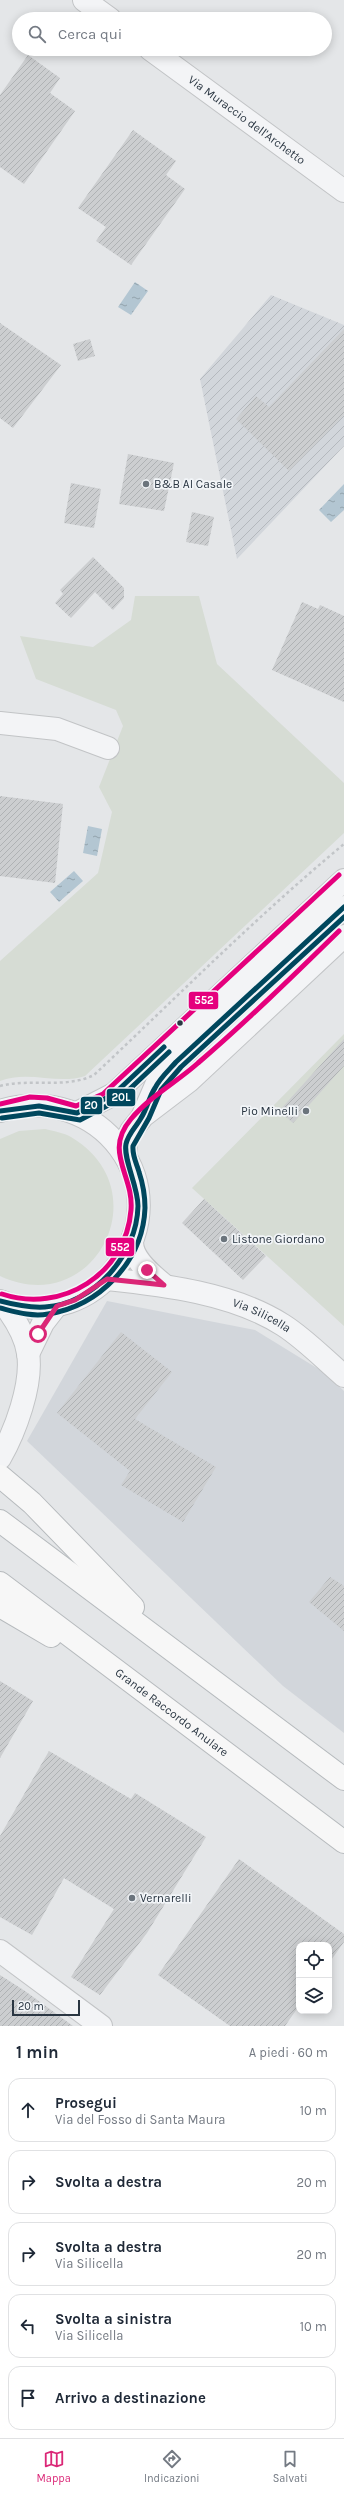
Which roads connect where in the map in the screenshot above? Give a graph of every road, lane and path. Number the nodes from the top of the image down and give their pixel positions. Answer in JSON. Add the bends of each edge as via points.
{"nodes":[{"id":1,"x":84,"y":0,"type":"edge"},
{"id":2,"x":100,"y":12,"type":"edge"},
{"id":3,"x":160,"y":56,"type":"edge"},
{"id":4,"x":344,"y":191,"type":"edge"},
{"id":5,"x":0,"y":723,"type":"edge"},
{"id":6,"x":108,"y":748,"type":"dead end"},
{"id":7,"x":344,"y":844,"type":"edge"},
{"id":8,"x":344,"y":880,"type":"edge"},
{"id":9,"x":344,"y":907,"type":"edge"},
{"id":10,"x":344,"y":936,"type":"edge"},
{"id":11,"x":0,"y":1086,"type":"edge"},
{"id":12,"x":0,"y":1111,"type":"edge"},
{"id":13,"x":77,"y":1113,"type":"junction"},
{"id":14,"x":143,"y":1116,"type":"junction"},
{"id":15,"x":125,"y":1155,"type":"junction"},
{"id":16,"x":133,"y":1237,"type":"junction"},
{"id":17,"x":107,"y":1279,"type":"junction"},
{"id":18,"x":164,"y":1285,"type":"junction"},
{"id":19,"x":1,"y":1301,"type":"edge"},
{"id":20,"x":57,"y":1306,"type":"junction"},
{"id":21,"x":28,"y":1354,"type":"junction"},
{"id":22,"x":344,"y":1376,"type":"edge"},
{"id":23,"x":0,"y":1458,"type":"edge"},
{"id":24,"x":0,"y":1476,"type":"edge"},
{"id":25,"x":0,"y":1521,"type":"edge"},
{"id":26,"x":0,"y":1583,"type":"edge"},
{"id":27,"x":0,"y":1606,"type":"edge"},
{"id":28,"x":181,"y":1656,"type":"junction"},
{"id":29,"x":144,"y":1690,"type":"junction"},
{"id":30,"x":344,"y":1779,"type":"edge"},
{"id":31,"x":344,"y":1842,"type":"edge"},
{"id":32,"x":0,"y":1951,"type":"edge"},
{"id":33,"x":101,"y":2026,"type":"edge"}],
"edges":[{"from":1,"to":2,"type":"street"},
{"from":3,"to":4,"type":"street","name":"Via Muraccio dell'Archetto"},
{"from":5,"to":6,"type":"street","via":[[57,729]]},
{"from":7,"to":11,"type":"path","via":[[294,885],[206,966],[94,1075],[70,1083],[33,1081]]},
{"from":8,"to":13,"type":"street","via":[[114,1094]]},
{"from":9,"to":14,"type":"street","via":[[176,1062],[156,1085]]},
{"from":10,"to":14,"type":"street","via":[[194,1076]]},
{"from":12,"to":13,"type":"street","via":[[20,1106],[46,1105]]},
{"from":13,"to":15,"type":"street","via":[[104,1130]]},
{"from":14,"to":15,"type":"street","via":[[126,1141]]},
{"from":15,"to":16,"type":"street","via":[[137,1195],[137,1217]]},
{"from":16,"to":17,"type":"street","via":[[122,1260]]},
{"from":16,"to":18,"type":"street","name":"Via Silicella","via":[[132,1246],[138,1258]]},
{"from":17,"to":18,"type":"street","name":"Via Silicella"},
{"from":17,"to":20,"type":"street","via":[[75,1300]]},
{"from":18,"to":22,"type":"street","name":"Via Silicella","via":[[237,1304],[268,1316],[296,1334]]},
{"from":19,"to":20,"type":"street","via":[[29,1308]]},
{"from":19,"to":21,"type":"street","via":[[16,1321]]},
{"from":20,"to":21,"type":"street","via":[[43,1323]]},
{"from":21,"to":23,"type":"street","via":[[28,1376],[22,1403]]},
{"from":24,"to":28,"type":"highway","via":[[19,1492]]},
{"from":25,"to":28,"type":"highway"},
{"from":26,"to":29,"type":"highway","name":"Grande Raccordo Anulare"},
{"from":27,"to":29,"type":"highway"},
{"from":28,"to":30,"type":"highway"},
{"from":29,"to":31,"type":"highway","name":"Grande Raccordo Anulare"},
{"from":32,"to":33,"type":"street"}]}
